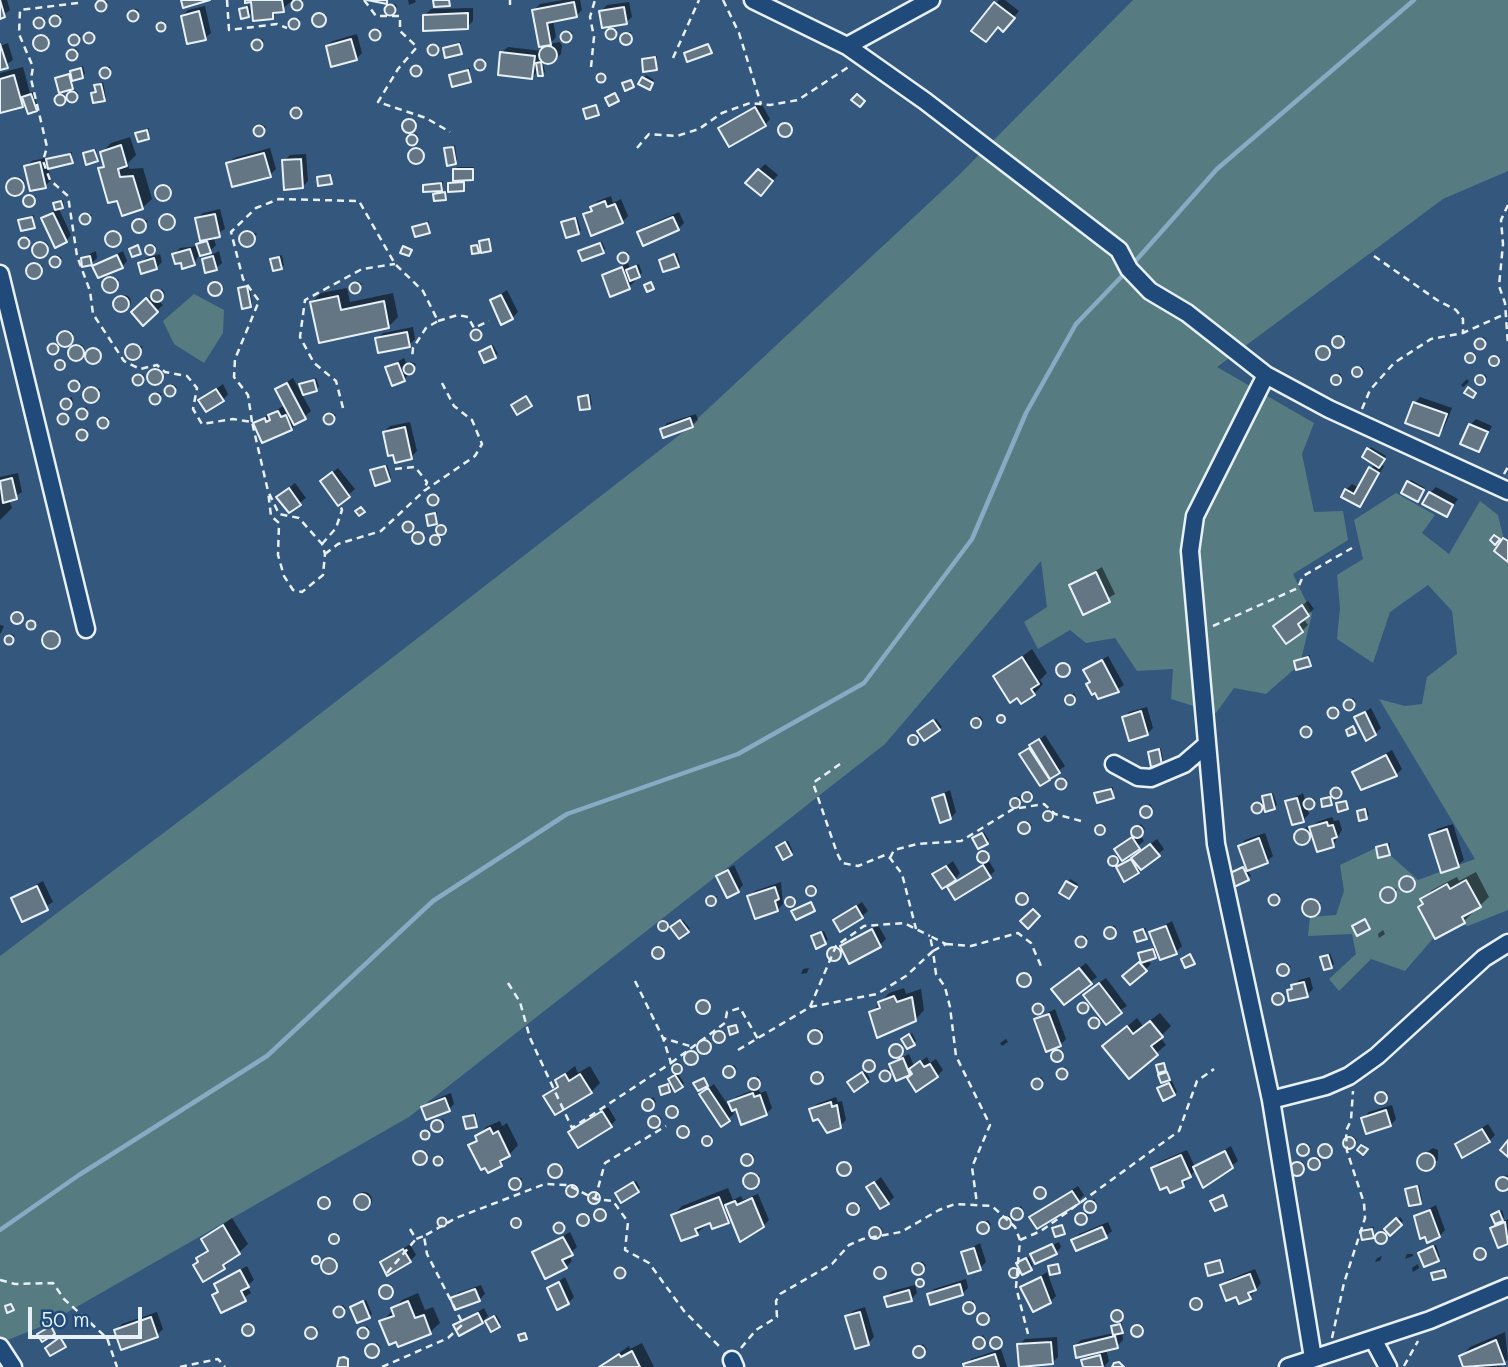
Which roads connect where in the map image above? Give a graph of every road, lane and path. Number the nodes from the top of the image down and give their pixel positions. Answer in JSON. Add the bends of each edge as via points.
{"nodes":[{"id":1,"x":227,"y":0,"type":"edge"},
{"id":2,"x":364,"y":0,"type":"edge"},
{"id":3,"x":595,"y":0,"type":"edge"},
{"id":4,"x":699,"y":0,"type":"edge"},
{"id":5,"x":723,"y":0,"type":"edge"},
{"id":6,"x":753,"y":0,"type":"edge"},
{"id":7,"x":931,"y":0,"type":"edge"},
{"id":8,"x":78,"y":3,"type":"dead end"},
{"id":9,"x":287,"y":28,"type":"dead end"},
{"id":10,"x":847,"y":46,"type":"junction"},
{"id":11,"x":673,"y":58,"type":"dead end"},
{"id":12,"x":866,"y":59,"type":"junction"},
{"id":13,"x":591,"y":66,"type":"dead end"},
{"id":14,"x":761,"y":104,"type":"junction"},
{"id":15,"x":450,"y":132,"type":"dead end"},
{"id":16,"x":638,"y":148,"type":"dead end"},
{"id":17,"x":1508,"y":205,"type":"edge"},
{"id":18,"x":1374,"y":256,"type":"dead end"},
{"id":19,"x":395,"y":264,"type":"junction"},
{"id":20,"x":0,"y":274,"type":"edge"},
{"id":21,"x":1505,"y":314,"type":"junction"},
{"id":22,"x":438,"y":321,"type":"junction"},
{"id":23,"x":489,"y":321,"type":"dead end"},
{"id":24,"x":1463,"y":333,"type":"junction"},
{"id":25,"x":1508,"y":345,"type":"edge"},
{"id":26,"x":412,"y":359,"type":"dead end"},
{"id":27,"x":1266,"y":375,"type":"junction"},
{"id":28,"x":442,"y":383,"type":"dead end"},
{"id":29,"x":343,"y":408,"type":"dead end"},
{"id":30,"x":252,"y":422,"type":"junction"},
{"id":31,"x":1357,"y":422,"type":"junction"},
{"id":32,"x":395,"y":469,"type":"dead end"},
{"id":33,"x":268,"y":491,"type":"junction"},
{"id":34,"x":424,"y":491,"type":"junction"},
{"id":35,"x":1508,"y":491,"type":"edge"},
{"id":36,"x":340,"y":505,"type":"dead end"},
{"id":37,"x":322,"y":544,"type":"junction"},
{"id":38,"x":1352,"y":548,"type":"dead end"},
{"id":39,"x":324,"y":554,"type":"junction"},
{"id":40,"x":86,"y":629,"type":"dead end"},
{"id":41,"x":1197,"y":634,"type":"junction"},
{"id":42,"x":1206,"y":745,"type":"junction"},
{"id":43,"x":840,"y":764,"type":"dead end"},
{"id":44,"x":1114,"y":764,"type":"dead end"},
{"id":45,"x":1081,"y":821,"type":"dead end"},
{"id":46,"x":890,"y":858,"type":"junction"},
{"id":47,"x":916,"y":929,"type":"junction"},
{"id":48,"x":930,"y":936,"type":"junction"},
{"id":49,"x":1508,"y":943,"type":"edge"},
{"id":50,"x":946,"y":944,"type":"junction"},
{"id":51,"x":933,"y":951,"type":"junction"},
{"id":52,"x":1041,"y":966,"type":"dead end"},
{"id":53,"x":635,"y":981,"type":"dead end"},
{"id":54,"x":508,"y":982,"type":"dead end"},
{"id":55,"x":810,"y":1007,"type":"junction"},
{"id":56,"x":663,"y":1038,"type":"junction"},
{"id":57,"x":758,"y":1039,"type":"junction"},
{"id":58,"x":693,"y":1047,"type":"junction"},
{"id":59,"x":738,"y":1051,"type":"dead end"},
{"id":60,"x":671,"y":1063,"type":"junction"},
{"id":61,"x":1214,"y":1069,"type":"dead end"},
{"id":62,"x":1349,"y":1076,"type":"junction"},
{"id":63,"x":1271,"y":1100,"type":"junction"},
{"id":64,"x":666,"y":1126,"type":"dead end"},
{"id":65,"x":595,"y":1199,"type":"junction"},
{"id":66,"x":977,"y":1204,"type":"junction"},
{"id":67,"x":410,"y":1229,"type":"dead end"},
{"id":68,"x":424,"y":1236,"type":"junction"},
{"id":69,"x":416,"y":1239,"type":"junction"},
{"id":70,"x":1020,"y":1240,"type":"junction"},
{"id":71,"x":387,"y":1273,"type":"dead end"},
{"id":72,"x":0,"y":1280,"type":"edge"},
{"id":73,"x":1508,"y":1287,"type":"edge"},
{"id":74,"x":1430,"y":1320,"type":"junction"},
{"id":75,"x":1028,"y":1334,"type":"dead end"},
{"id":76,"x":1373,"y":1339,"type":"junction"},
{"id":77,"x":0,"y":1348,"type":"edge"},
{"id":78,"x":1320,"y":1356,"type":"junction"},
{"id":79,"x":733,"y":1363,"type":"edge"},
{"id":80,"x":13,"y":1367,"type":"edge"},
{"id":81,"x":117,"y":1367,"type":"edge"},
{"id":82,"x":180,"y":1367,"type":"edge"},
{"id":83,"x":225,"y":1367,"type":"edge"},
{"id":84,"x":382,"y":1367,"type":"edge"},
{"id":85,"x":1288,"y":1367,"type":"edge"},
{"id":86,"x":1388,"y":1367,"type":"edge"},
{"id":87,"x":1404,"y":1367,"type":"edge"}],
"edges":[{"from":1,"to":9,"type":"path","via":[[229,30],[277,24]]},
{"from":2,"to":15,"type":"path","via":[[376,16],[400,16],[400,31],[417,47],[379,102],[426,118]]},
{"from":3,"to":13,"type":"path","via":[[590,18],[594,37]]},
{"from":4,"to":11,"type":"path"},
{"from":5,"to":14,"type":"path","via":[[739,33]]},
{"from":6,"to":10,"type":"street"},
{"from":7,"to":10,"type":"street"},
{"from":8,"to":30,"type":"path","via":[[20,10],[19,34],[33,67],[47,147],[43,161],[50,180],[68,196],[77,256],[93,314],[124,361],[140,369],[157,365],[187,376],[197,388],[194,409],[202,424],[233,419]]},
{"from":10,"to":12,"type":"street"},
{"from":12,"to":14,"type":"path","via":[[798,100]]},
{"from":12,"to":27,"type":"street","via":[[1119,250],[1150,291],[1187,313]]},
{"from":14,"to":16,"type":"path","via":[[722,113],[699,130],[677,136],[649,135]]},
{"from":17,"to":21,"type":"path","via":[[1501,220],[1499,286]]},
{"from":18,"to":24,"type":"path","via":[[1456,310],[1463,319]]},
{"from":19,"to":22,"type":"path","via":[[423,291]]},
{"from":19,"to":29,"type":"path","via":[[362,269],[305,300],[300,337],[314,363],[336,380]]},
{"from":19,"to":30,"type":"path","via":[[359,201],[279,199],[256,208],[231,232],[243,279],[259,301],[235,359],[234,377],[248,395]]},
{"from":20,"to":40,"type":"street"},
{"from":21,"to":24,"type":"path"},
{"from":21,"to":25,"type":"path"},
{"from":22,"to":23,"type":"path","via":[[458,315],[468,317],[474,328]]},
{"from":22,"to":26,"type":"path","via":[[426,328],[413,348]]},
{"from":24,"to":31,"type":"path","via":[[1431,339],[1394,363],[1370,390]]},
{"from":27,"to":31,"type":"street"},
{"from":27,"to":41,"type":"street","via":[[1193,523],[1190,540]]},
{"from":28,"to":34,"type":"path","via":[[454,406],[472,420],[482,444],[475,456]]},
{"from":30,"to":33,"type":"path"},
{"from":31,"to":35,"type":"street"},
{"from":32,"to":34,"type":"path","via":[[415,467],[427,482]]},
{"from":33,"to":37,"type":"path","via":[[279,514],[299,518]]},
{"from":33,"to":39,"type":"path","via":[[271,516],[279,523],[278,555],[293,590],[302,592],[323,575]]},
{"from":34,"to":39,"type":"path","via":[[381,531],[338,544]]},
{"from":36,"to":37,"type":"path","via":[[336,527]]},
{"from":37,"to":39,"type":"path"},
{"from":38,"to":41,"type":"path","via":[[1303,576],[1298,588]]},
{"from":41,"to":42,"type":"street"},
{"from":42,"to":44,"type":"street","via":[[1184,764],[1151,778],[1138,777]]},
{"from":42,"to":63,"type":"street","via":[[1221,869]]},
{"from":43,"to":46,"type":"path","via":[[813,783],[842,863],[858,866],[885,855]]},
{"from":45,"to":46,"type":"path","via":[[1055,814],[1044,804],[1013,808],[961,841],[917,844],[894,850]]},
{"from":46,"to":47,"type":"path","via":[[902,874]]},
{"from":47,"to":48,"type":"path"},
{"from":47,"to":55,"type":"path","via":[[904,923],[864,926],[836,946]]},
{"from":48,"to":50,"type":"path"},
{"from":48,"to":51,"type":"path"},
{"from":49,"to":62,"type":"street","via":[[1484,958]]},
{"from":50,"to":51,"type":"path"},
{"from":50,"to":52,"type":"path","via":[[971,946],[1018,933],[1031,943]]},
{"from":51,"to":55,"type":"path","via":[[877,994]]},
{"from":51,"to":66,"type":"path","via":[[936,974],[950,1007],[956,1056],[990,1125],[972,1167]]},
{"from":53,"to":56,"type":"path"},
{"from":54,"to":60,"type":"path","via":[[572,1128]]},
{"from":55,"to":57,"type":"path"},
{"from":56,"to":58,"type":"path"},
{"from":56,"to":60,"type":"path"},
{"from":57,"to":58,"type":"path","via":[[740,1008],[727,1012],[725,1023]]},
{"from":57,"to":59,"type":"path"},
{"from":58,"to":60,"type":"path"},
{"from":61,"to":70,"type":"path","via":[[1197,1080],[1178,1131],[1041,1231]]},
{"from":62,"to":63,"type":"street"},
{"from":62,"to":78,"type":"path","via":[[1354,1096],[1346,1131],[1347,1151],[1365,1218],[1344,1283],[1337,1323]]},
{"from":63,"to":78,"type":"street"},
{"from":64,"to":65,"type":"path","via":[[605,1163]]},
{"from":65,"to":68,"type":"path","via":[[568,1185],[545,1184],[501,1198]]},
{"from":65,"to":79,"type":"path","via":[[613,1201],[628,1222],[625,1250],[649,1263],[684,1311]]},
{"from":66,"to":70,"type":"path","via":[[1004,1214]]},
{"from":66,"to":79,"type":"path","via":[[955,1204],[901,1232],[849,1245],[832,1264],[780,1294],[777,1317],[756,1330]]},
{"from":67,"to":69,"type":"path"},
{"from":68,"to":69,"type":"path"},
{"from":68,"to":84,"type":"path","via":[[427,1254],[463,1324],[449,1338]]},
{"from":69,"to":71,"type":"path"},
{"from":70,"to":75,"type":"path","via":[[1015,1277]]},
{"from":72,"to":81,"type":"path","via":[[53,1283],[107,1338]]},
{"from":73,"to":74,"type":"street"},
{"from":74,"to":76,"type":"street"},
{"from":74,"to":87,"type":"path"},
{"from":76,"to":78,"type":"street"},
{"from":76,"to":86,"type":"street"},
{"from":77,"to":80,"type":"street"},
{"from":78,"to":85,"type":"street"},
{"from":82,"to":83,"type":"path","via":[[218,1359]]}]}
